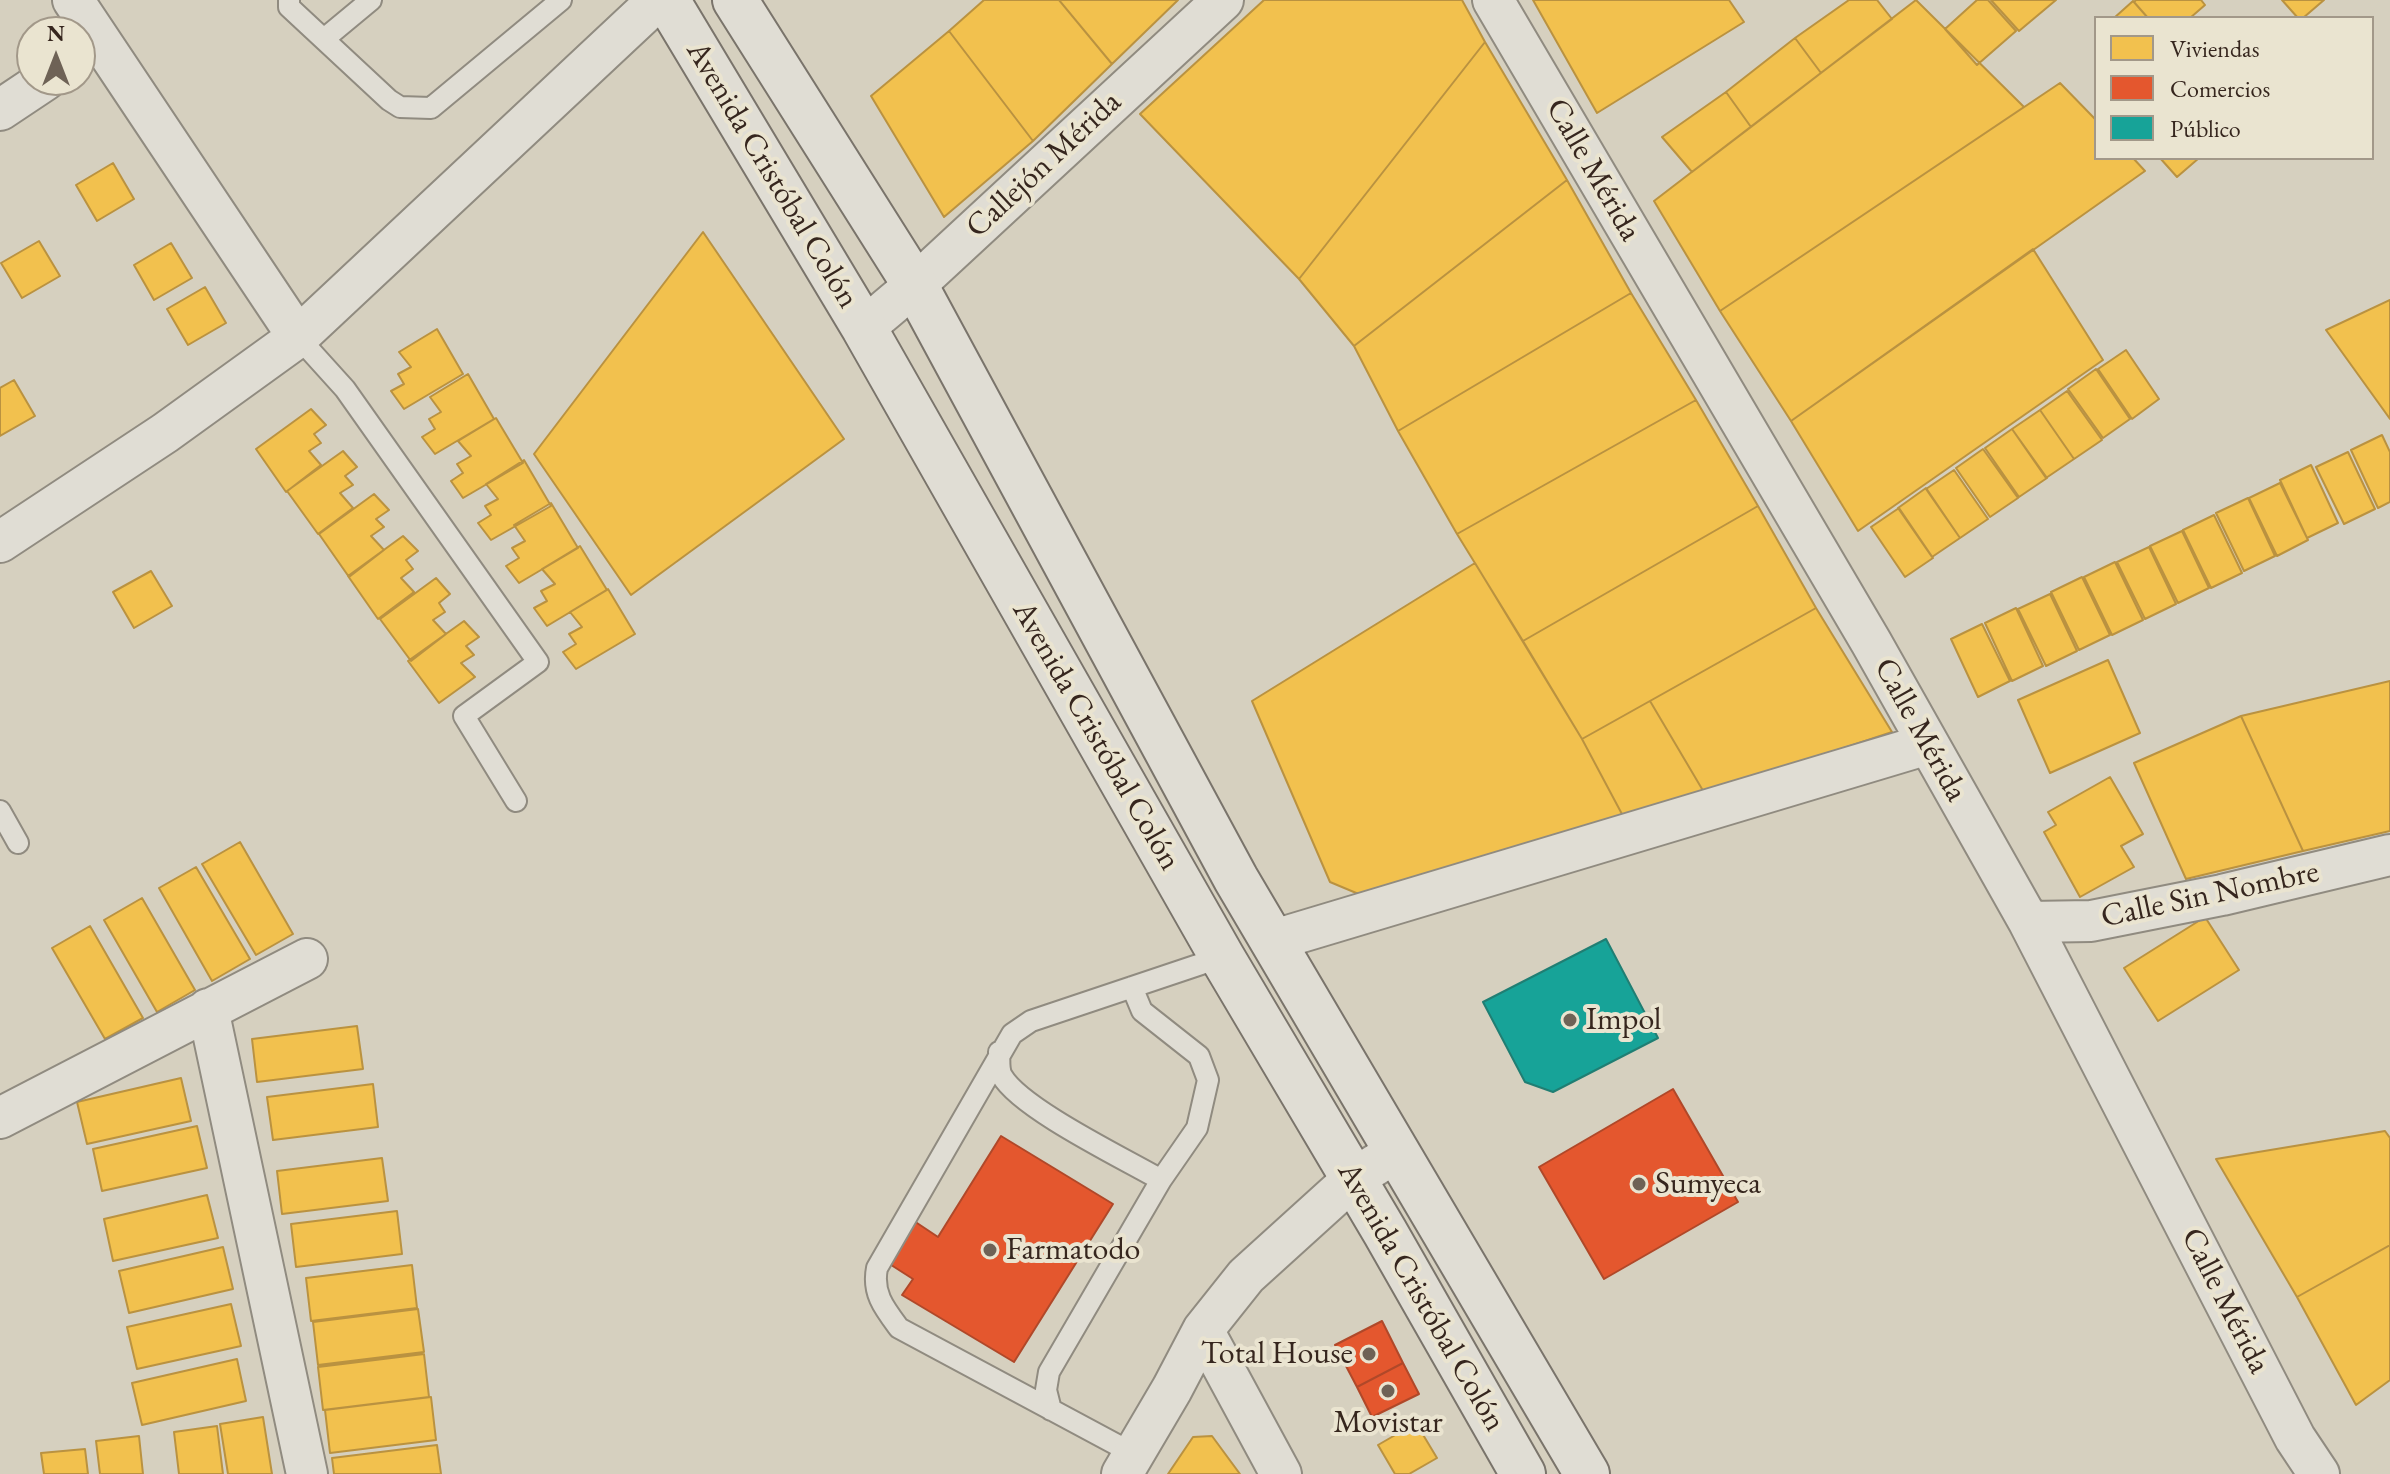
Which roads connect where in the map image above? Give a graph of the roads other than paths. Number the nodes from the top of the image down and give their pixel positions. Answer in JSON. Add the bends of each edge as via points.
{"nodes":[{"id":1,"x":289,"y":0,"type":"edge"},
{"id":2,"x":371,"y":0,"type":"edge"},
{"id":3,"x":561,"y":0,"type":"edge"},
{"id":4,"x":658,"y":0,"type":"edge"},
{"id":5,"x":667,"y":0,"type":"edge"},
{"id":6,"x":735,"y":0,"type":"edge"},
{"id":7,"x":1223,"y":0,"type":"edge"},
{"id":8,"x":1493,"y":0,"type":"edge"},
{"id":9,"x":324,"y":39,"type":"junction"},
{"id":10,"x":96,"y":58,"type":"edge"},
{"id":11,"x":21,"y":96,"type":"edge"},
{"id":12,"x":0,"y":110,"type":"edge"},
{"id":13,"x":915,"y":285,"type":"junction"},
{"id":14,"x":864,"y":328,"type":"junction"},
{"id":15,"x":298,"y":337,"type":"junction"},
{"id":16,"x":0,"y":542,"type":"edge"},
{"id":17,"x":1928,"y":744,"type":"junction"},
{"id":18,"x":516,"y":801,"type":"dead end"},
{"id":19,"x":0,"y":811,"type":"edge"},
{"id":20,"x":18,"y":843,"type":"dead end"},
{"id":21,"x":2390,"y":855,"type":"edge"},
{"id":22,"x":2029,"y":922,"type":"junction"},
{"id":23,"x":1271,"y":941,"type":"junction"},
{"id":24,"x":1222,"y":957,"type":"junction"},
{"id":25,"x":307,"y":959,"type":"dead end"},
{"id":26,"x":1132,"y":987,"type":"junction"},
{"id":27,"x":208,"y":1009,"type":"junction"},
{"id":28,"x":999,"y":1052,"type":"junction"},
{"id":29,"x":0,"y":1118,"type":"edge"},
{"id":30,"x":1396,"y":1152,"type":"junction"},
{"id":31,"x":1353,"y":1179,"type":"junction"},
{"id":32,"x":1161,"y":1180,"type":"junction"},
{"id":33,"x":1203,"y":1330,"type":"junction"},
{"id":34,"x":1051,"y":1410,"type":"junction"},
{"id":35,"x":1128,"y":1464,"type":"edge"},
{"id":36,"x":307,"y":1474,"type":"edge"},
{"id":37,"x":1281,"y":1474,"type":"edge"},
{"id":38,"x":1523,"y":1474,"type":"edge"},
{"id":39,"x":1587,"y":1474,"type":"edge"},
{"id":40,"x":2319,"y":1474,"type":"edge"}],
"edges":[{"from":1,"to":9,"type":"lane","via":[[289,7]]},
{"from":2,"to":9,"type":"lane"},
{"from":3,"to":9,"type":"lane","via":[[431,108],[400,107],[389,100]]},
{"from":4,"to":15,"type":"street"},
{"from":5,"to":14,"type":"street","name":"Avenida Cristóbal Colón"},
{"from":6,"to":13,"type":"street","name":"Avenida Cristóbal Colón"},
{"from":7,"to":13,"type":"street","name":"Callejón Mérida"},
{"from":8,"to":17,"type":"street","name":"Calle Mérida"},
{"from":10,"to":15,"type":"street"},
{"from":11,"to":12,"type":"street"},
{"from":13,"to":14,"type":"street","name":"Callejón Mérida"},
{"from":13,"to":23,"type":"street","name":"Avenida Cristóbal Colón"},
{"from":14,"to":24,"type":"street","name":"Avenida Cristóbal Colón"},
{"from":15,"to":16,"type":"street","via":[[141,450]]},
{"from":15,"to":18,"type":"lane","via":[[345,389],[538,662],[464,716]]},
{"from":17,"to":22,"type":"street","name":"Calle Mérida"},
{"from":17,"to":23,"type":"street"},
{"from":19,"to":20,"type":"lane"},
{"from":21,"to":22,"type":"street","name":"Calle Sin Nombre","via":[[2091,921]]},
{"from":22,"to":40,"type":"street","name":"Calle Mérida","via":[[2295,1438]]},
{"from":23,"to":30,"type":"street","name":"Avenida Cristóbal Colón"},
{"from":24,"to":26,"type":"lane"},
{"from":24,"to":31,"type":"street","name":"Avenida Cristóbal Colón"},
{"from":25,"to":27,"type":"street"},
{"from":26,"to":28,"type":"lane","via":[[1031,1021]]},
{"from":26,"to":32,"type":"lane","via":[[1142,1011],[1199,1056],[1208,1080],[1197,1128]]},
{"from":27,"to":29,"type":"street"},
{"from":27,"to":36,"type":"street"},
{"from":28,"to":32,"type":"lane","via":[[1000,1073],[1038,1109]]},
{"from":28,"to":34,"type":"lane","via":[[877,1268],[874,1284],[899,1328]]},
{"from":30,"to":31,"type":"street"},
{"from":30,"to":39,"type":"street","name":"Avenida Cristóbal Colón"},
{"from":31,"to":33,"type":"street","via":[[1246,1276]]},
{"from":31,"to":38,"type":"street","name":"Avenida Cristóbal Colón"},
{"from":32,"to":34,"type":"lane","via":[[1049,1372]]},
{"from":33,"to":35,"type":"street"},
{"from":33,"to":37,"type":"street"},
{"from":34,"to":35,"type":"lane"}]}
